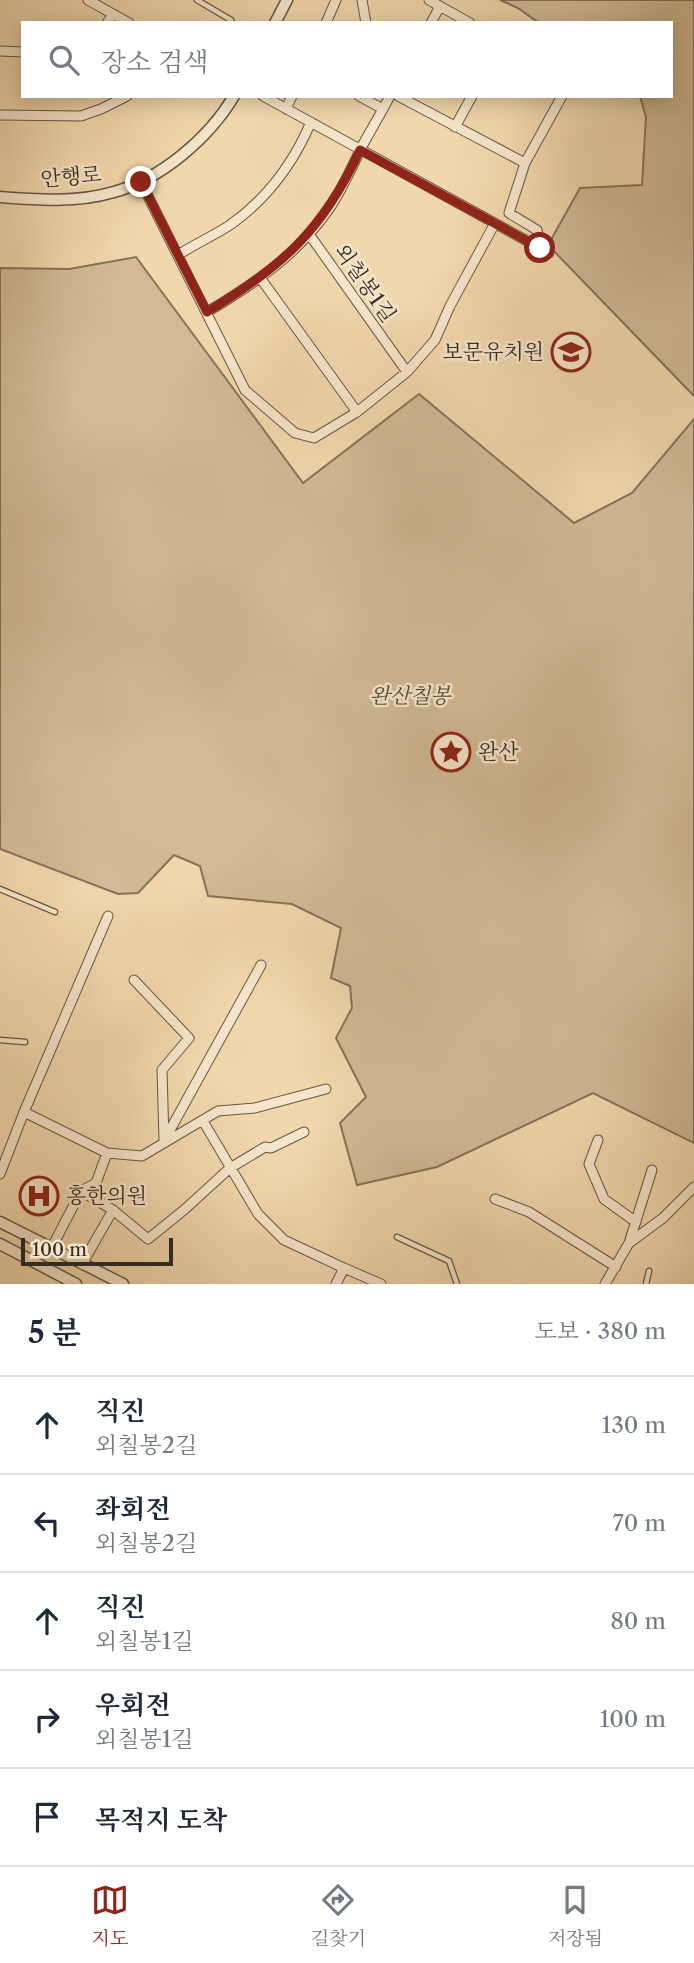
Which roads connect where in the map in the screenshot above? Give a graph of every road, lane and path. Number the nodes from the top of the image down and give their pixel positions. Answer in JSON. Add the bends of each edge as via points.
{"nodes":[{"id":1,"x":88,"y":0,"type":"edge"},
{"id":2,"x":197,"y":0,"type":"edge"},
{"id":3,"x":287,"y":0,"type":"edge"},
{"id":4,"x":336,"y":0,"type":"edge"},
{"id":5,"x":362,"y":0,"type":"edge"},
{"id":6,"x":429,"y":0,"type":"edge"},
{"id":7,"x":440,"y":6,"type":"junction"},
{"id":8,"x":113,"y":14,"type":"junction"},
{"id":9,"x":231,"y":20,"type":"dead end"},
{"id":10,"x":108,"y":21,"type":"edge"},
{"id":11,"x":125,"y":21,"type":"edge"},
{"id":12,"x":276,"y":21,"type":"edge"},
{"id":13,"x":327,"y":21,"type":"edge"},
{"id":14,"x":366,"y":21,"type":"edge"},
{"id":15,"x":432,"y":21,"type":"edge"},
{"id":16,"x":466,"y":21,"type":"edge"},
{"id":17,"x":0,"y":51,"type":"edge"},
{"id":18,"x":21,"y":52,"type":"edge"},
{"id":19,"x":123,"y":98,"type":"edge"},
{"id":20,"x":233,"y":98,"type":"edge"},
{"id":21,"x":267,"y":98,"type":"edge"},
{"id":22,"x":291,"y":98,"type":"edge"},
{"id":23,"x":363,"y":98,"type":"edge"},
{"id":24,"x":389,"y":98,"type":"edge"},
{"id":25,"x":402,"y":98,"type":"edge"},
{"id":26,"x":471,"y":98,"type":"edge"},
{"id":27,"x":561,"y":98,"type":"edge"},
{"id":28,"x":286,"y":109,"type":"junction"},
{"id":29,"x":383,"y":109,"type":"junction"},
{"id":30,"x":0,"y":115,"type":"edge"},
{"id":31,"x":311,"y":122,"type":"junction"},
{"id":32,"x":455,"y":127,"type":"junction"},
{"id":33,"x":360,"y":150,"type":"junction"},
{"id":34,"x":525,"y":163,"type":"junction"},
{"id":35,"x":141,"y":182,"type":"junction"},
{"id":36,"x":0,"y":197,"type":"edge"},
{"id":37,"x":495,"y":223,"type":"junction"},
{"id":38,"x":309,"y":234,"type":"junction"},
{"id":39,"x":178,"y":256,"type":"junction"},
{"id":40,"x":261,"y":279,"type":"junction"},
{"id":41,"x":207,"y":312,"type":"junction"},
{"id":42,"x":407,"y":372,"type":"junction"},
{"id":43,"x":357,"y":412,"type":"junction"},
{"id":44,"x":0,"y":889,"type":"edge"},
{"id":45,"x":55,"y":912,"type":"dead end"},
{"id":46,"x":108,"y":916,"type":"dead end"},
{"id":47,"x":261,"y":965,"type":"dead end"},
{"id":48,"x":134,"y":980,"type":"dead end"},
{"id":49,"x":0,"y":1040,"type":"edge"},
{"id":50,"x":26,"y":1042,"type":"dead end"},
{"id":51,"x":326,"y":1089,"type":"dead end"},
{"id":52,"x":24,"y":1112,"type":"junction"},
{"id":53,"x":203,"y":1121,"type":"junction"},
{"id":54,"x":304,"y":1132,"type":"dead end"},
{"id":55,"x":598,"y":1140,"type":"dead end"},
{"id":56,"x":164,"y":1141,"type":"junction"},
{"id":57,"x":107,"y":1153,"type":"junction"},
{"id":58,"x":230,"y":1168,"type":"junction"},
{"id":59,"x":652,"y":1170,"type":"dead end"},
{"id":60,"x":0,"y":1174,"type":"edge"},
{"id":61,"x":694,"y":1186,"type":"edge"},
{"id":62,"x":81,"y":1191,"type":"junction"},
{"id":63,"x":495,"y":1199,"type":"dead end"},
{"id":64,"x":113,"y":1210,"type":"junction"},
{"id":65,"x":0,"y":1222,"type":"edge"},
{"id":66,"x":636,"y":1222,"type":"junction"},
{"id":67,"x":397,"y":1237,"type":"dead end"},
{"id":68,"x":629,"y":1242,"type":"junction"},
{"id":69,"x":0,"y":1244,"type":"edge"},
{"id":70,"x":51,"y":1249,"type":"junction"},
{"id":71,"x":82,"y":1264,"type":"junction"},
{"id":72,"x":616,"y":1267,"type":"junction"},
{"id":73,"x":344,"y":1268,"type":"junction"},
{"id":74,"x":649,"y":1270,"type":"dead end"},
{"id":75,"x":76,"y":1284,"type":"edge"},
{"id":76,"x":123,"y":1284,"type":"edge"},
{"id":77,"x":336,"y":1284,"type":"edge"},
{"id":78,"x":379,"y":1284,"type":"edge"},
{"id":79,"x":457,"y":1284,"type":"edge"},
{"id":80,"x":605,"y":1284,"type":"edge"},
{"id":81,"x":646,"y":1284,"type":"edge"}],
"edges":[{"from":1,"to":8,"type":"street"},
{"from":2,"to":9,"type":"lane"},
{"from":3,"to":12,"type":"street"},
{"from":4,"to":13,"type":"street"},
{"from":5,"to":14,"type":"street"},
{"from":6,"to":7,"type":"street"},
{"from":7,"to":15,"type":"street"},
{"from":7,"to":16,"type":"street"},
{"from":8,"to":10,"type":"street"},
{"from":8,"to":11,"type":"street"},
{"from":17,"to":18,"type":"street"},
{"from":19,"to":30,"type":"street","via":[[81,116]]},
{"from":20,"to":35,"type":"street","name":"안행로","via":[[215,125],[184,155]]},
{"from":21,"to":28,"type":"street"},
{"from":22,"to":28,"type":"street"},
{"from":23,"to":29,"type":"street"},
{"from":24,"to":29,"type":"street"},
{"from":25,"to":32,"type":"street"},
{"from":26,"to":32,"type":"street"},
{"from":27,"to":34,"type":"street"},
{"from":28,"to":31,"type":"street"},
{"from":29,"to":33,"type":"street"},
{"from":31,"to":33,"type":"street"},
{"from":31,"to":39,"type":"street","via":[[283,173],[248,210]]},
{"from":32,"to":34,"type":"street"},
{"from":33,"to":37,"type":"street"},
{"from":33,"to":38,"type":"street","via":[[335,199]]},
{"from":34,"to":37,"type":"street","via":[[509,213],[537,230],[545,251]]},
{"from":35,"to":36,"type":"street","name":"안행로","via":[[114,192],[60,200]]},
{"from":35,"to":39,"type":"street"},
{"from":37,"to":42,"type":"street","via":[[435,340]]},
{"from":38,"to":40,"type":"street","name":"외칠봉1길"},
{"from":38,"to":42,"type":"street","name":"외칠봉1길"},
{"from":39,"to":41,"type":"street"},
{"from":40,"to":41,"type":"street","name":"외칠봉1길"},
{"from":40,"to":43,"type":"street"},
{"from":41,"to":43,"type":"street","via":[[245,390],[295,433],[314,438]]},
{"from":42,"to":43,"type":"street"},
{"from":44,"to":45,"type":"lane"},
{"from":46,"to":52,"type":"street"},
{"from":47,"to":56,"type":"street"},
{"from":48,"to":56,"type":"street","via":[[188,1038],[162,1070]]},
{"from":49,"to":50,"type":"lane"},
{"from":51,"to":53,"type":"street","via":[[255,1108],[218,1111]]},
{"from":52,"to":57,"type":"street"},
{"from":52,"to":60,"type":"street"},
{"from":53,"to":56,"type":"street"},
{"from":53,"to":58,"type":"street"},
{"from":54,"to":58,"type":"street","via":[[265,1147]]},
{"from":55,"to":66,"type":"street","via":[[589,1164],[604,1199]]},
{"from":56,"to":57,"type":"street","via":[[142,1156]]},
{"from":57,"to":62,"type":"street","via":[[96,1183]]},
{"from":58,"to":64,"type":"street","via":[[148,1239]]},
{"from":58,"to":73,"type":"street","via":[[258,1214],[284,1240]]},
{"from":59,"to":66,"type":"street"},
{"from":61,"to":68,"type":"street","via":[[663,1218]]},
{"from":62,"to":64,"type":"street"},
{"from":62,"to":70,"type":"street"},
{"from":63,"to":72,"type":"street","via":[[529,1212]]},
{"from":64,"to":71,"type":"street"},
{"from":65,"to":70,"type":"street"},
{"from":66,"to":68,"type":"street"},
{"from":67,"to":79,"type":"lane","via":[[449,1261]]},
{"from":68,"to":72,"type":"street"},
{"from":69,"to":75,"type":"street"},
{"from":70,"to":71,"type":"street"},
{"from":71,"to":76,"type":"street"},
{"from":72,"to":80,"type":"street"},
{"from":73,"to":77,"type":"street"},
{"from":73,"to":78,"type":"street"},
{"from":74,"to":81,"type":"lane"}]}
